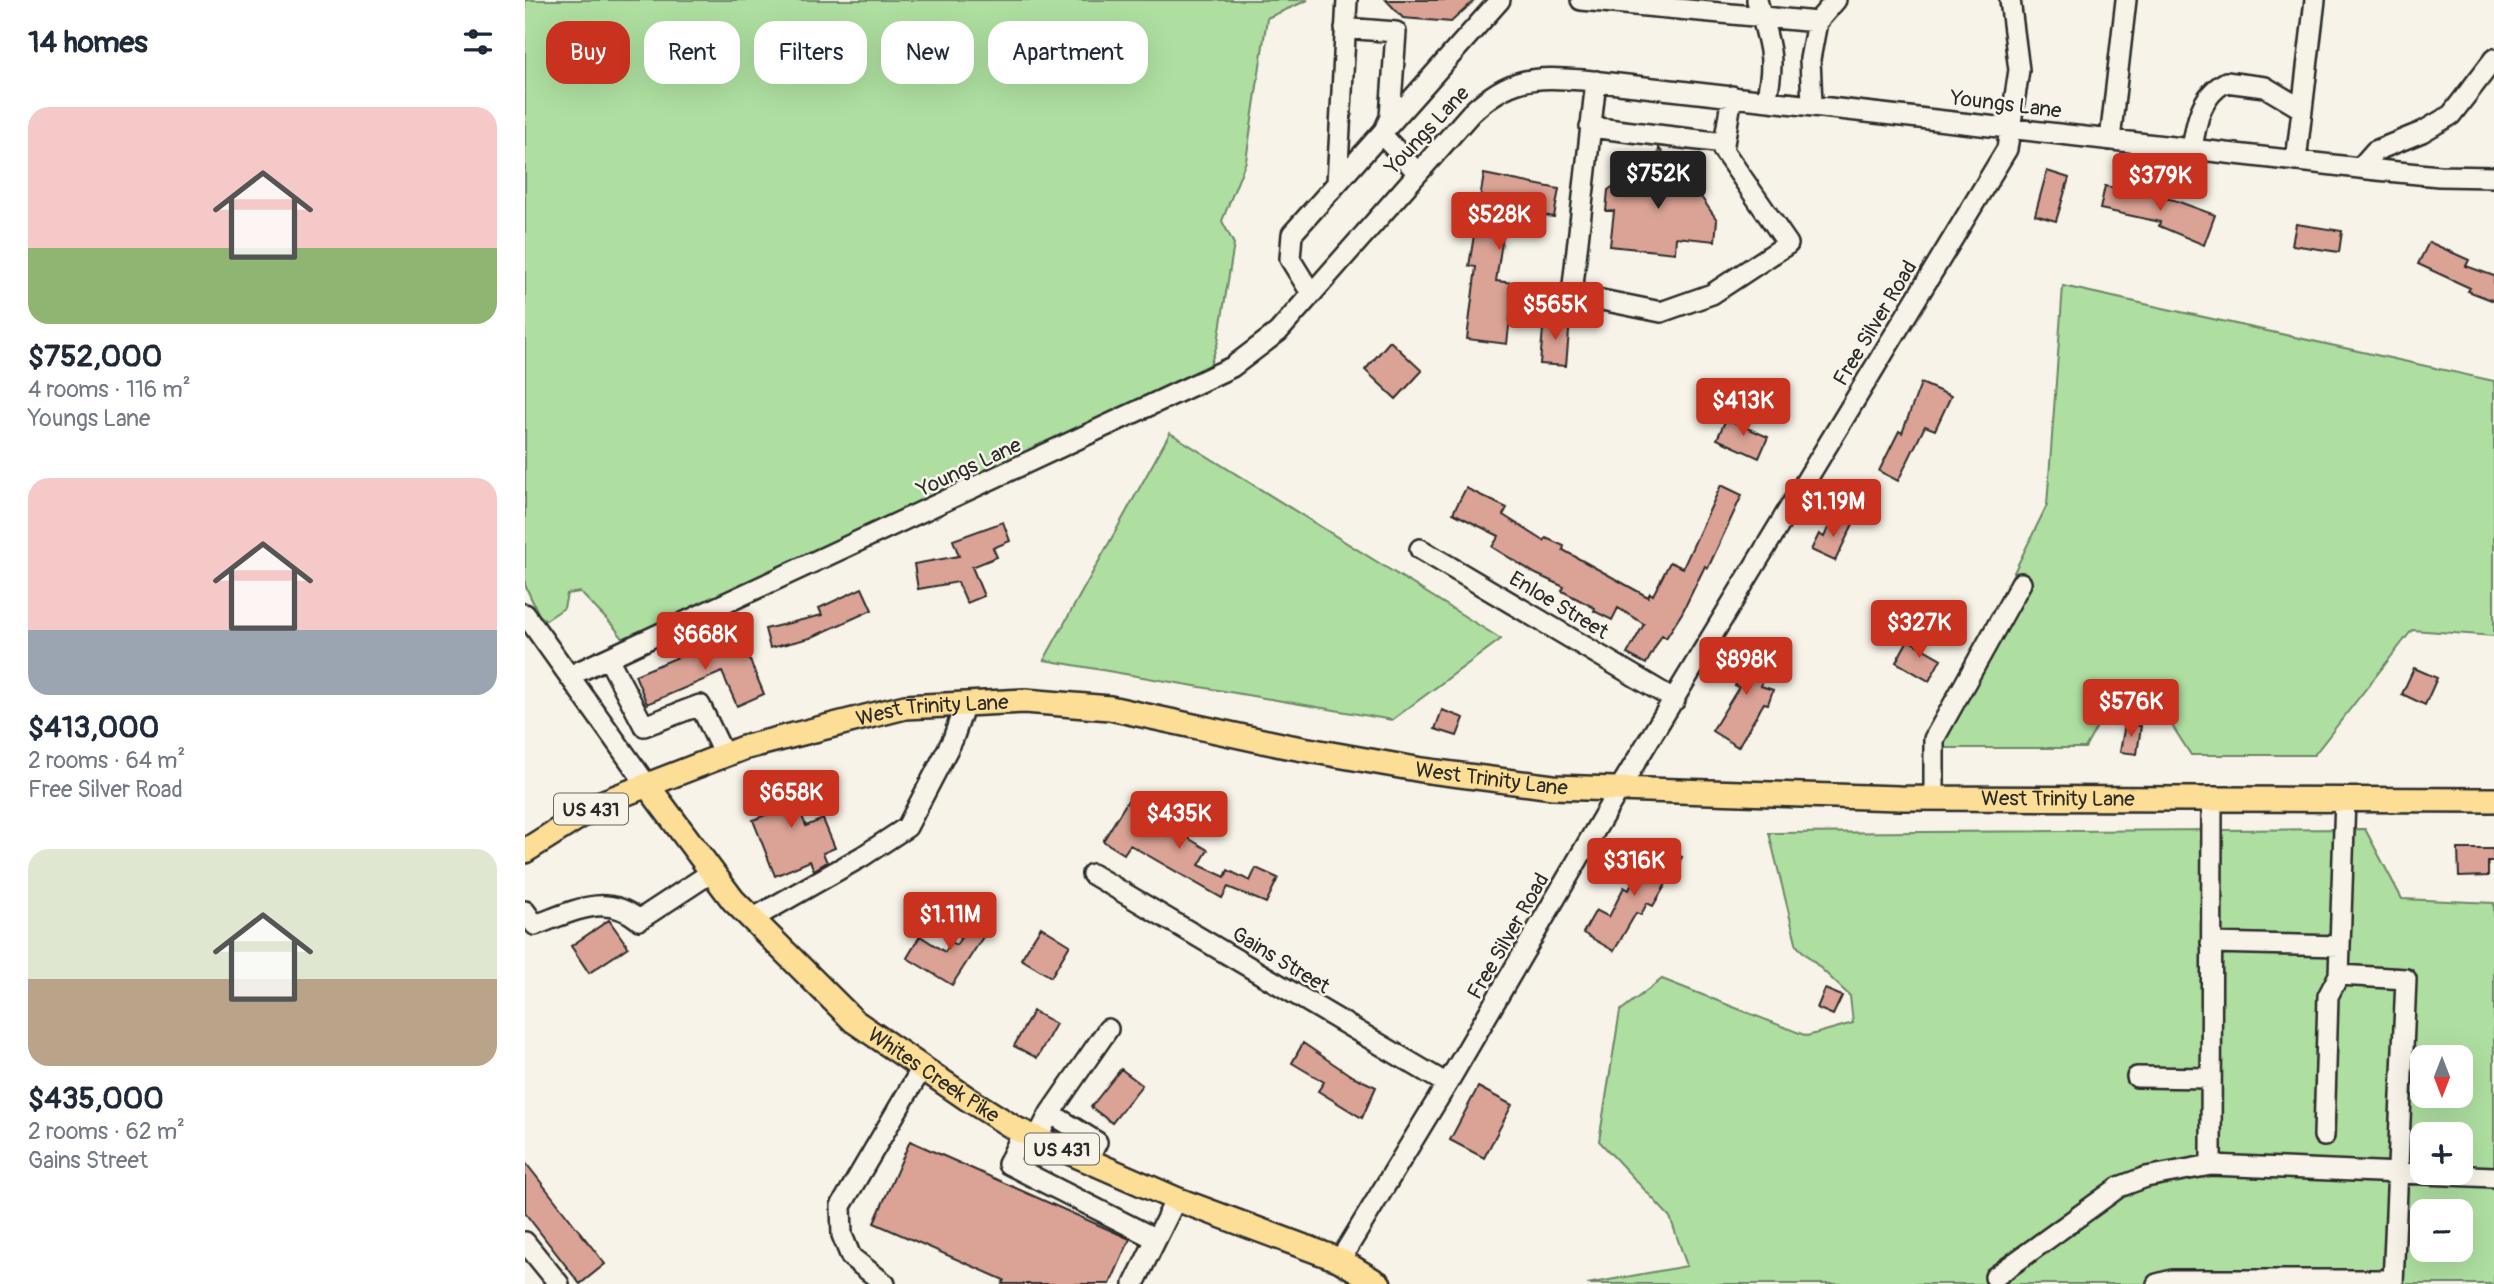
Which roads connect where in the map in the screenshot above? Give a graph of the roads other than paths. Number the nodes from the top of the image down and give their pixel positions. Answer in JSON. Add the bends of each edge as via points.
{"nodes":[{"id":1,"x":1347,"y":0,"type":"edge"},
{"id":2,"x":1500,"y":0,"type":"edge"},
{"id":3,"x":1581,"y":0,"type":"edge"},
{"id":4,"x":1757,"y":0,"type":"edge"},
{"id":5,"x":1836,"y":0,"type":"edge"},
{"id":6,"x":2010,"y":0,"type":"edge"},
{"id":7,"x":2126,"y":0,"type":"edge"},
{"id":8,"x":2315,"y":0,"type":"edge"},
{"id":9,"x":1763,"y":19,"type":"junction"},
{"id":10,"x":1817,"y":22,"type":"junction"},
{"id":11,"x":1345,"y":28,"type":"junction"},
{"id":12,"x":2494,"y":60,"type":"edge"},
{"id":13,"x":1595,"y":81,"type":"junction"},
{"id":14,"x":1732,"y":96,"type":"junction"},
{"id":15,"x":1766,"y":100,"type":"junction"},
{"id":16,"x":1812,"y":104,"type":"junction"},
{"id":17,"x":2302,"y":109,"type":"junction"},
{"id":18,"x":1590,"y":127,"type":"junction"},
{"id":19,"x":2011,"y":128,"type":"junction"},
{"id":20,"x":1382,"y":135,"type":"junction"},
{"id":21,"x":2110,"y":140,"type":"junction"},
{"id":22,"x":1724,"y":143,"type":"junction"},
{"id":23,"x":2192,"y":149,"type":"junction"},
{"id":24,"x":2296,"y":161,"type":"junction"},
{"id":25,"x":2360,"y":168,"type":"junction"},
{"id":26,"x":1418,"y":173,"type":"junction"},
{"id":27,"x":2494,"y":177,"type":"edge"},
{"id":28,"x":1338,"y":183,"type":"junction"},
{"id":29,"x":1311,"y":293,"type":"junction"},
{"id":30,"x":1420,"y":549,"type":"dead end"},
{"id":31,"x":2021,"y":583,"type":"dead end"},
{"id":32,"x":525,"y":614,"type":"edge"},
{"id":33,"x":608,"y":658,"type":"junction"},
{"id":34,"x":569,"y":676,"type":"junction"},
{"id":35,"x":1675,"y":700,"type":"junction"},
{"id":36,"x":965,"y":704,"type":"junction"},
{"id":37,"x":724,"y":755,"type":"junction"},
{"id":38,"x":647,"y":785,"type":"junction"},
{"id":39,"x":1618,"y":791,"type":"junction"},
{"id":40,"x":1934,"y":797,"type":"junction"},
{"id":41,"x":2212,"y":797,"type":"junction"},
{"id":42,"x":2345,"y":798,"type":"junction"},
{"id":43,"x":2494,"y":800,"type":"edge"},
{"id":44,"x":525,"y":851,"type":"edge"},
{"id":45,"x":712,"y":872,"type":"junction"},
{"id":46,"x":1092,"y":874,"type":"dead end"},
{"id":47,"x":525,"y":911,"type":"edge"},
{"id":48,"x":752,"y":919,"type":"junction"},
{"id":49,"x":2211,"y":943,"type":"junction"},
{"id":50,"x":2340,"y":946,"type":"junction"},
{"id":51,"x":2339,"y":975,"type":"junction"},
{"id":52,"x":1108,"y":1029,"type":"dead end"},
{"id":53,"x":922,"y":1068,"type":"junction"},
{"id":54,"x":2137,"y":1077,"type":"dead end"},
{"id":55,"x":2211,"y":1078,"type":"junction"},
{"id":56,"x":1447,"y":1084,"type":"junction"},
{"id":57,"x":1050,"y":1113,"type":"junction"},
{"id":58,"x":1030,"y":1135,"type":"junction"},
{"id":59,"x":2323,"y":1136,"type":"dead end"},
{"id":60,"x":1088,"y":1160,"type":"junction"},
{"id":61,"x":2211,"y":1165,"type":"junction"},
{"id":62,"x":2396,"y":1173,"type":"junction"},
{"id":63,"x":2494,"y":1177,"type":"edge"},
{"id":64,"x":1176,"y":1199,"type":"junction"},
{"id":65,"x":1156,"y":1239,"type":"junction"},
{"id":66,"x":525,"y":1241,"type":"edge"},
{"id":67,"x":1340,"y":1260,"type":"junction"},
{"id":68,"x":1995,"y":1277,"type":"dead end"},
{"id":69,"x":2393,"y":1282,"type":"edge"},
{"id":70,"x":559,"y":1284,"type":"edge"},
{"id":71,"x":885,"y":1284,"type":"edge"},
{"id":72,"x":1134,"y":1284,"type":"edge"},
{"id":73,"x":1379,"y":1284,"type":"edge"},
{"id":74,"x":2158,"y":1284,"type":"edge"}],
"edges":[{"from":1,"to":11,"type":"street"},
{"from":2,"to":20,"type":"street"},
{"from":3,"to":9,"type":"street"},
{"from":4,"to":9,"type":"street"},
{"from":5,"to":10,"type":"street"},
{"from":6,"to":19,"type":"street","name":"Free Silver Road","via":[[2019,70]]},
{"from":7,"to":21,"type":"street"},
{"from":8,"to":17,"type":"street"},
{"from":9,"to":10,"type":"street"},
{"from":9,"to":15,"type":"street","via":[[1773,72]]},
{"from":10,"to":16,"type":"street","via":[[1810,59]]},
{"from":11,"to":20,"type":"street","via":[[1396,32],[1390,117]]},
{"from":11,"to":28,"type":"street"},
{"from":12,"to":25,"type":"street","via":[[2451,115],[2375,151]]},
{"from":13,"to":14,"type":"street","name":"Youngs Lane"},
{"from":13,"to":18,"type":"street"},
{"from":13,"to":26,"type":"street","name":"Youngs Lane","via":[[1546,77],[1505,86],[1471,113]]},
{"from":14,"to":15,"type":"street","name":"Youngs Lane"},
{"from":14,"to":22,"type":"street"},
{"from":15,"to":16,"type":"street","name":"Youngs Lane"},
{"from":16,"to":19,"type":"street","name":"Youngs Lane"},
{"from":17,"to":23,"type":"street","via":[[2265,88],[2226,82],[2207,97],[2196,120]]},
{"from":17,"to":24,"type":"street"},
{"from":18,"to":22,"type":"street"},
{"from":18,"to":22,"type":"street","via":[[1572,294],[1661,312],[1712,294],[1788,244],[1723,150]]},
{"from":19,"to":21,"type":"street","name":"Youngs Lane"},
{"from":19,"to":35,"type":"street","name":"Free Silver Road","via":[[2007,149]]},
{"from":20,"to":26,"type":"street"},
{"from":20,"to":28,"type":"street"},
{"from":21,"to":23,"type":"street","name":"Youngs Lane"},
{"from":23,"to":24,"type":"street","name":"Youngs Lane"},
{"from":24,"to":25,"type":"street","name":"Youngs Lane"},
{"from":25,"to":27,"type":"street","name":"Youngs Lane"},
{"from":26,"to":29,"type":"street","name":"Youngs Lane"},
{"from":28,"to":29,"type":"street","via":[[1292,234],[1289,245],[1295,271]]},
{"from":29,"to":33,"type":"street","name":"Youngs Lane","via":[[1278,332],[1233,367]]},
{"from":30,"to":35,"type":"street","name":"Enloe Street"},
{"from":31,"to":40,"type":"street","via":[[1934,739]]},
{"from":32,"to":34,"type":"street"},
{"from":33,"to":34,"type":"street","name":"Youngs Lane"},
{"from":33,"to":37,"type":"street","via":[[644,726],[700,705]]},
{"from":34,"to":38,"type":"street"},
{"from":35,"to":39,"type":"street","name":"Free Silver Road"},
{"from":36,"to":37,"type":"main road","name":"West Trinity Lane","via":[[905,707]]},
{"from":36,"to":39,"type":"main road","name":"West Trinity Lane","via":[[1025,701],[1110,708],[1422,770]]},
{"from":36,"to":48,"type":"street","via":[[953,739],[907,827]]},
{"from":37,"to":38,"type":"main road","name":"West Trinity Lane"},
{"from":38,"to":44,"type":"main road","name":"West Trinity Lane","number":"US 431","via":[[601,803]]},
{"from":38,"to":45,"type":"main road","name":"Whites Creek Pike","number":"US 431"},
{"from":39,"to":40,"type":"main road","name":"West Trinity Lane"},
{"from":39,"to":56,"type":"street","name":"Free Silver Road"},
{"from":40,"to":41,"type":"main road","name":"West Trinity Lane"},
{"from":41,"to":42,"type":"main road","name":"West Trinity Lane"},
{"from":41,"to":49,"type":"street"},
{"from":42,"to":43,"type":"main road","name":"West Trinity Lane"},
{"from":42,"to":50,"type":"street"},
{"from":45,"to":47,"type":"street","via":[[639,920],[626,909],[593,904],[535,925]]},
{"from":45,"to":48,"type":"main road","name":"Whites Creek Pike","number":"US 431"},
{"from":46,"to":56,"type":"street","name":"Gains Street"},
{"from":48,"to":53,"type":"main road","name":"Whites Creek Pike","number":"US 431","via":[[855,1021]]},
{"from":49,"to":50,"type":"street"},
{"from":49,"to":55,"type":"street"},
{"from":50,"to":51,"type":"street"},
{"from":51,"to":59,"type":"street","via":[[2327,996]]},
{"from":51,"to":62,"type":"street","via":[[2406,979]]},
{"from":52,"to":57,"type":"street"},
{"from":53,"to":58,"type":"main road","name":"Whites Creek Pike","number":"US 431"},
{"from":53,"to":71,"type":"street","via":[[841,1206],[842,1235],[851,1257]]},
{"from":54,"to":55,"type":"street"},
{"from":55,"to":61,"type":"street"},
{"from":56,"to":67,"type":"street","name":"Free Silver Road"},
{"from":57,"to":58,"type":"street"},
{"from":57,"to":60,"type":"street","via":[[1097,1142]]},
{"from":58,"to":60,"type":"main road","name":"Whites Creek Pike","number":"US 431"},
{"from":58,"to":65,"type":"street","via":[[1008,1164]]},
{"from":60,"to":64,"type":"main road","name":"Whites Creek Pike","number":"US 431"},
{"from":61,"to":62,"type":"street"},
{"from":61,"to":68,"type":"street","via":[[2119,1187]]},
{"from":62,"to":63,"type":"street"},
{"from":62,"to":69,"type":"street"},
{"from":64,"to":65,"type":"street"},
{"from":64,"to":67,"type":"main road","name":"Whites Creek Pike","number":"US 431"},
{"from":65,"to":72,"type":"street"},
{"from":66,"to":70,"type":"street"},
{"from":67,"to":73,"type":"main road","name":"Whites Creek Pike","number":"US 431"},
{"from":69,"to":74,"type":"street","via":[[2172,1280]]}]}
